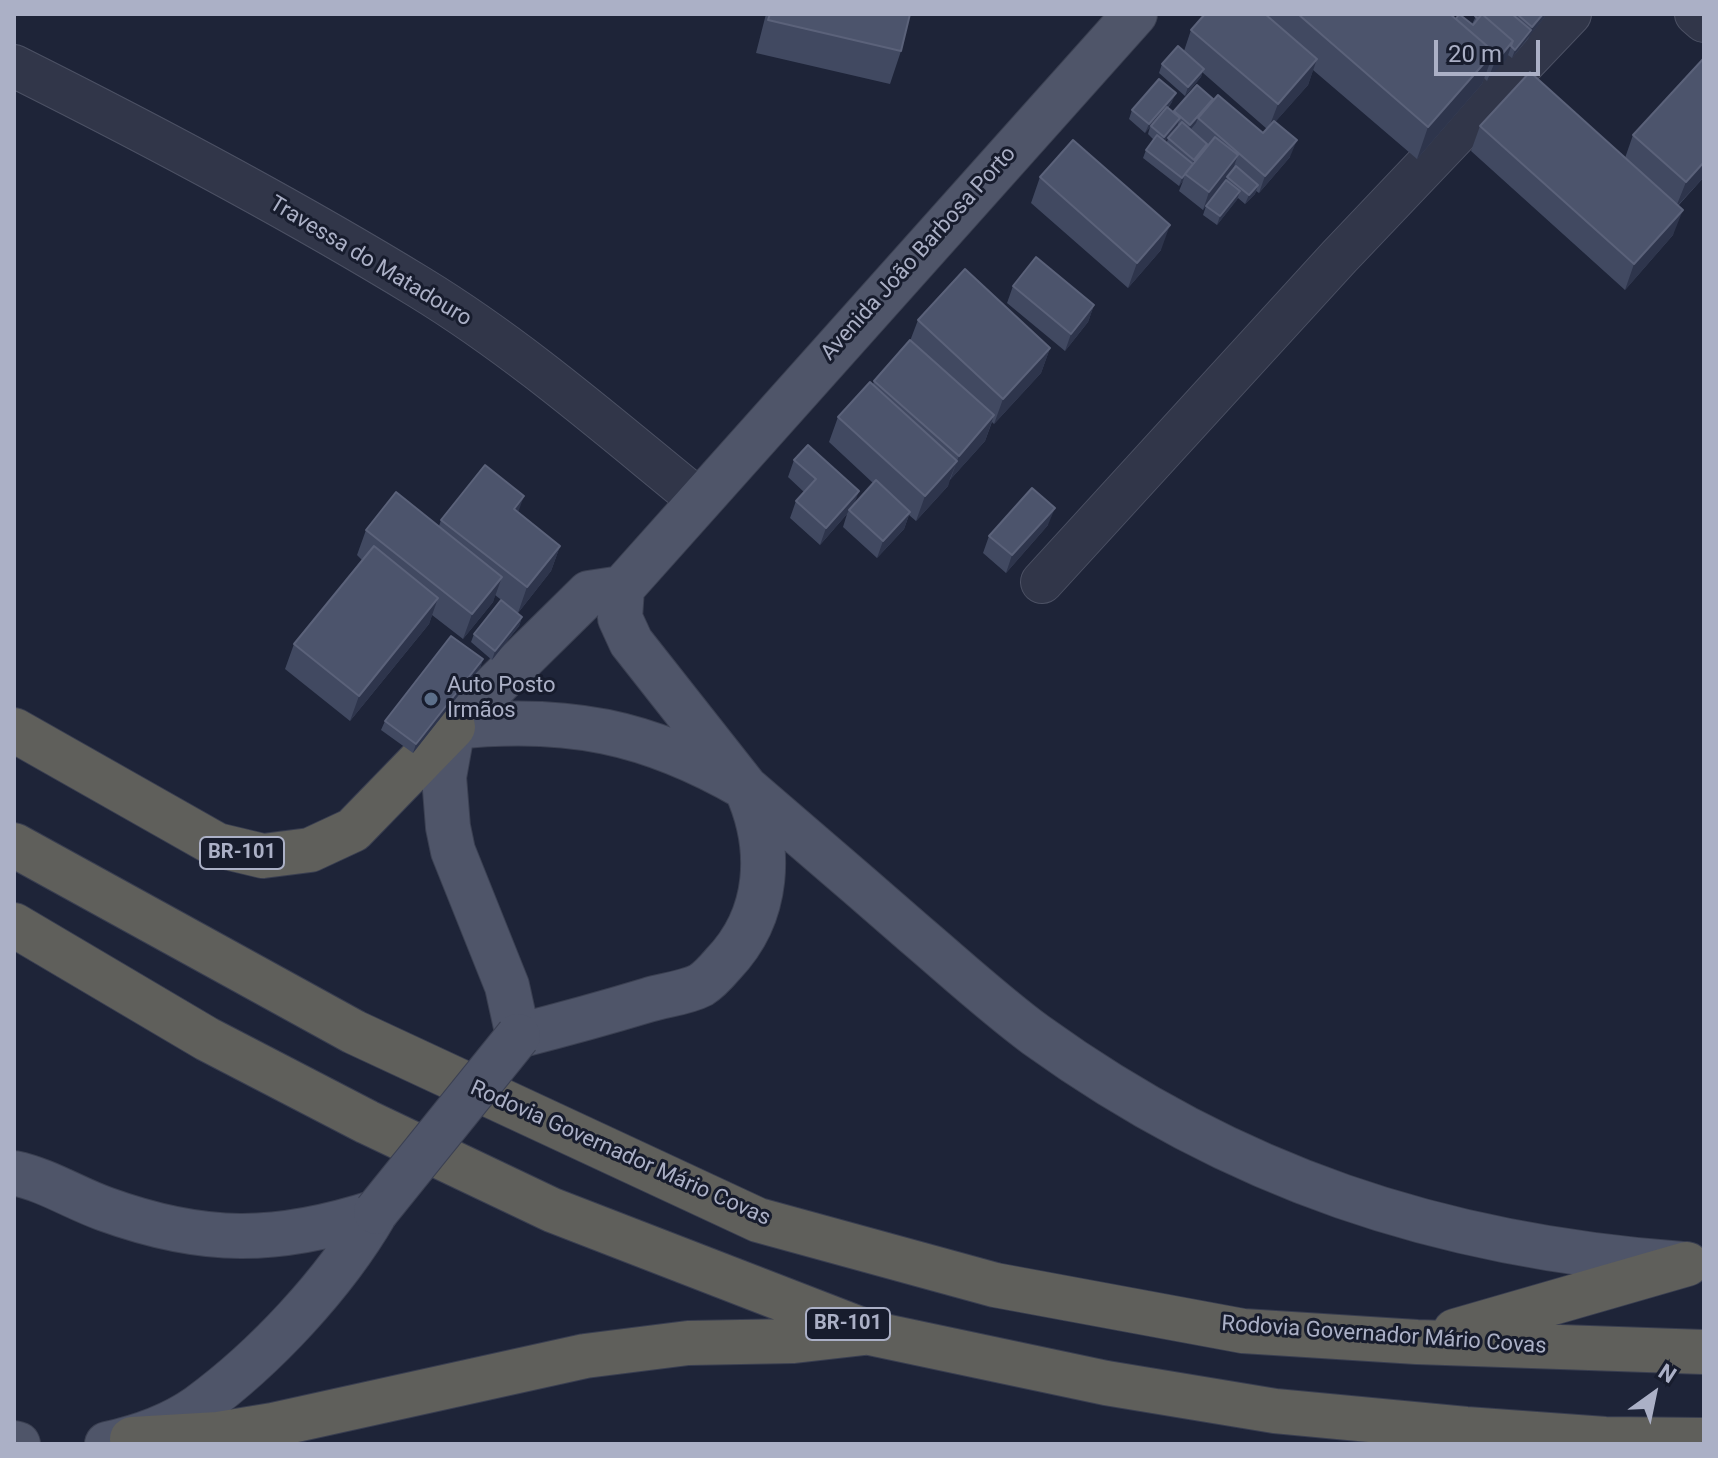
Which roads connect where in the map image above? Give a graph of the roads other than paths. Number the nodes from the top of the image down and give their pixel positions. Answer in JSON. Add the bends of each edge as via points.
{"nodes":[{"id":1,"x":1135,"y":14,"type":"edge"},
{"id":2,"x":1570,"y":14,"type":"edge"},
{"id":3,"x":1696,"y":14,"type":"edge"},
{"id":4,"x":1704,"y":21,"type":"edge"},
{"id":5,"x":14,"y":66,"type":"edge"},
{"id":6,"x":697,"y":502,"type":"junction"},
{"id":7,"x":1042,"y":582,"type":"dead end"},
{"id":8,"x":622,"y":588,"type":"junction"},
{"id":9,"x":453,"y":727,"type":"junction"},
{"id":10,"x":14,"y":730,"type":"edge"},
{"id":11,"x":746,"y":788,"type":"junction"},
{"id":12,"x":14,"y":845,"type":"edge"},
{"id":13,"x":14,"y":925,"type":"edge"},
{"id":14,"x":518,"y":1036,"type":"junction"},
{"id":15,"x":14,"y":1173,"type":"edge"},
{"id":16,"x":376,"y":1212,"type":"junction"},
{"id":17,"x":1696,"y":1264,"type":"edge"},
{"id":18,"x":870,"y":1333,"type":"junction"},
{"id":19,"x":1417,"y":1342,"type":"junction"},
{"id":20,"x":1704,"y":1352,"type":"edge"},
{"id":21,"x":1704,"y":1440,"type":"edge"},
{"id":22,"x":120,"y":1441,"type":"edge"}],
"edges":[{"from":1,"to":6,"type":"main road","name":"Avenida João Barbosa Porto"},
{"from":2,"to":7,"type":"street"},
{"from":3,"to":4,"type":"street"},
{"from":5,"to":6,"type":"street","name":"Travessa do Matadouro","via":[[164,141],[421,288],[544,374]]},
{"from":6,"to":8,"type":"main road","name":"Avenida João Barbosa Porto"},
{"from":8,"to":9,"type":"main road","via":[[589,593]]},
{"from":8,"to":11,"type":"main road","via":[[620,618],[631,642]]},
{"from":9,"to":10,"type":"highway","number":"BR-101","via":[[353,830],[310,850],[263,856],[217,845]]},
{"from":9,"to":11,"type":"main road","via":[[540,722],[612,732],[667,748]]},
{"from":9,"to":14,"type":"main road","via":[[444,777],[448,827],[507,986]]},
{"from":11,"to":14,"type":"main road","via":[[757,812],[765,862],[756,912],[733,954],[701,985]]},
{"from":11,"to":17,"type":"main road","via":[[1035,1034],[1150,1108],[1231,1151],[1359,1203],[1450,1230],[1607,1258]]},
{"from":12,"to":19,"type":"highway","name":"Rodovia Governador Mário Covas","via":[[354,1032],[758,1220],[995,1285],[1134,1311],[1243,1331]]},
{"from":13,"to":18,"type":"highway","number":"BR-101","via":[[207,1039],[367,1122],[552,1210]]},
{"from":14,"to":16,"type":"main road","bridge":true},
{"from":15,"to":16,"type":"main road","via":[[137,1221],[215,1236],[291,1234]]},
{"from":16,"to":22,"type":"main road","via":[[355,1249],[272,1342],[197,1408]]},
{"from":17,"to":19,"type":"highway"},
{"from":18,"to":21,"type":"highway","number":"BR-101","via":[[1106,1383],[1275,1411],[1605,1439]]},
{"from":18,"to":22,"type":"highway","number":"BR-101","via":[[636,1348],[273,1425]]},
{"from":19,"to":20,"type":"highway","name":"Rodovia Governador Mário Covas"}]}
